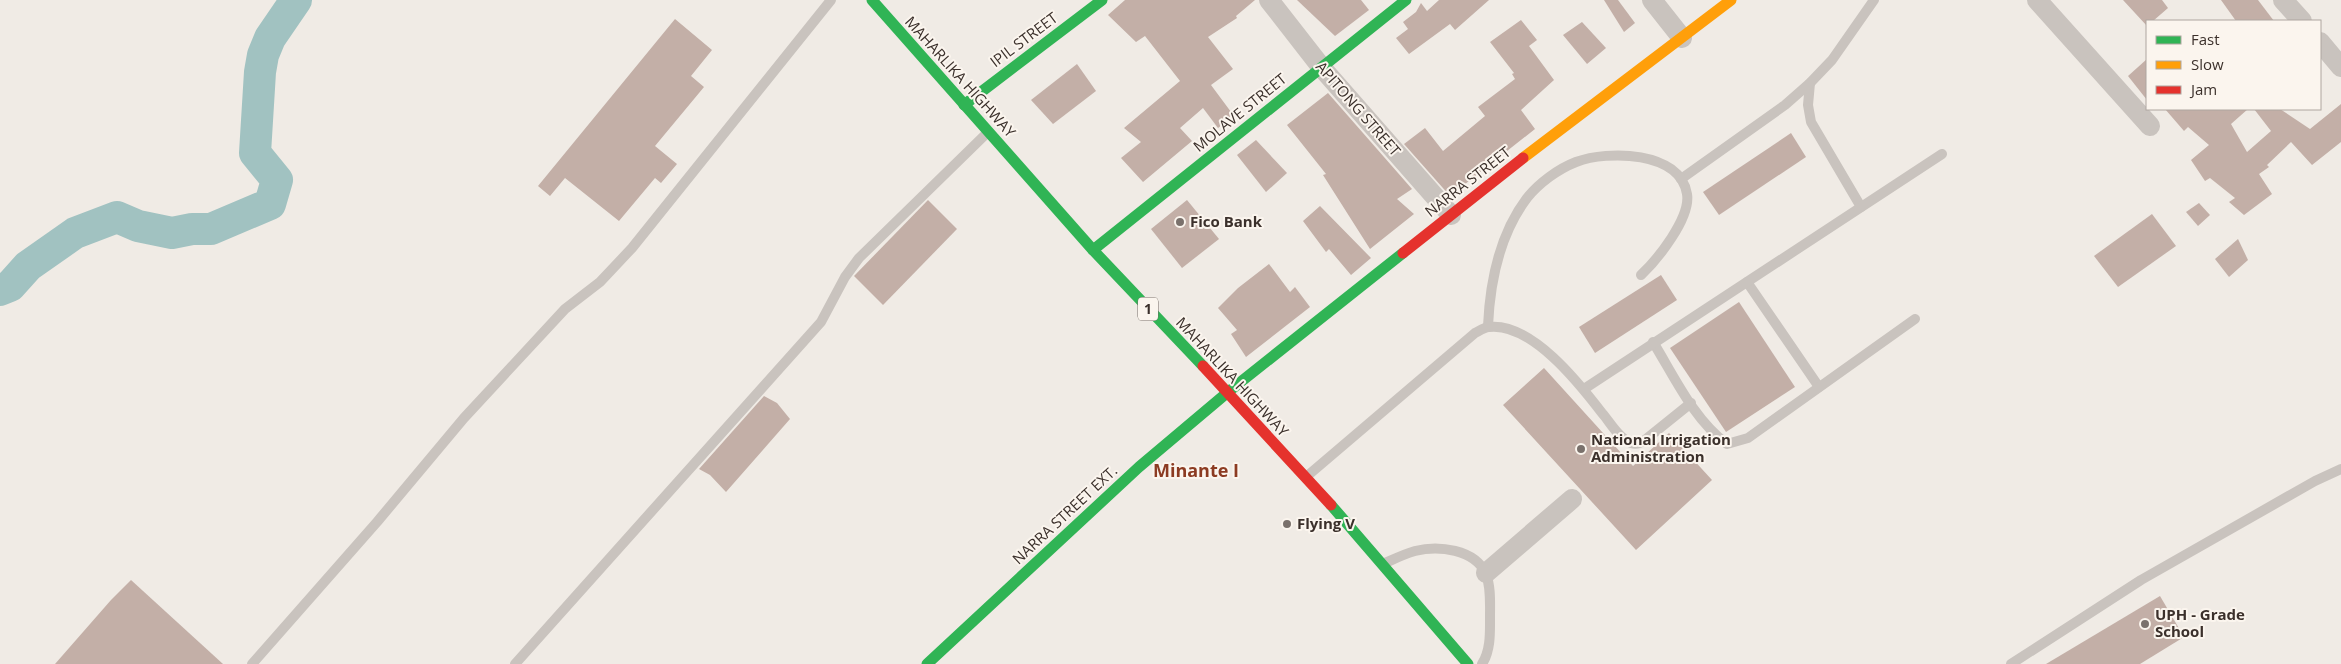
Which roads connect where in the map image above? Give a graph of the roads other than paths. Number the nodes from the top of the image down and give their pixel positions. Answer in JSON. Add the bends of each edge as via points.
{"nodes":[{"id":1,"x":831,"y":0,"type":"edge"},
{"id":2,"x":872,"y":0,"type":"edge"},
{"id":3,"x":1102,"y":0,"type":"edge"},
{"id":4,"x":1269,"y":0,"type":"edge"},
{"id":5,"x":1406,"y":0,"type":"edge"},
{"id":6,"x":1652,"y":0,"type":"edge"},
{"id":7,"x":1731,"y":0,"type":"edge"},
{"id":8,"x":1874,"y":0,"type":"edge"},
{"id":9,"x":2037,"y":0,"type":"edge"},
{"id":10,"x":2283,"y":0,"type":"edge"},
{"id":11,"x":2301,"y":20,"type":"edge"},
{"id":12,"x":1682,"y":38,"type":"junction"},
{"id":13,"x":2321,"y":43,"type":"edge"},
{"id":14,"x":1322,"y":68,"type":"junction"},
{"id":15,"x":2341,"y":68,"type":"edge"},
{"id":16,"x":1810,"y":83,"type":"junction"},
{"id":17,"x":964,"y":105,"type":"junction"},
{"id":18,"x":2150,"y":126,"type":"dead end"},
{"id":19,"x":988,"y":131,"type":"junction"},
{"id":20,"x":1942,"y":154,"type":"dead end"},
{"id":21,"x":1681,"y":179,"type":"junction"},
{"id":22,"x":1861,"y":206,"type":"junction"},
{"id":23,"x":1452,"y":215,"type":"junction"},
{"id":24,"x":1094,"y":250,"type":"junction"},
{"id":25,"x":1640,"y":275,"type":"dead end"},
{"id":26,"x":1746,"y":282,"type":"junction"},
{"id":27,"x":1915,"y":319,"type":"dead end"},
{"id":28,"x":1488,"y":326,"type":"junction"},
{"id":29,"x":1653,"y":342,"type":"junction"},
{"id":30,"x":1819,"y":388,"type":"junction"},
{"id":31,"x":1584,"y":389,"type":"junction"},
{"id":32,"x":1228,"y":392,"type":"junction"},
{"id":33,"x":1691,"y":404,"type":"junction"},
{"id":34,"x":2341,"y":470,"type":"edge"},
{"id":35,"x":1305,"y":478,"type":"junction"},
{"id":36,"x":1572,"y":499,"type":"dead end"},
{"id":37,"x":1382,"y":564,"type":"junction"},
{"id":38,"x":1486,"y":573,"type":"junction"},
{"id":39,"x":252,"y":664,"type":"edge"},
{"id":40,"x":515,"y":664,"type":"edge"},
{"id":41,"x":927,"y":664,"type":"edge"},
{"id":42,"x":1468,"y":664,"type":"edge"},
{"id":43,"x":1482,"y":664,"type":"edge"},
{"id":44,"x":2011,"y":664,"type":"edge"}],
"edges":[{"from":1,"to":39,"type":"lane","via":[[632,248],[600,282],[565,309],[464,418]]},
{"from":2,"to":17,"type":"main road","name":"MAHARLIKA HIGHWAY","number":"1"},
{"from":3,"to":17,"type":"main road","name":"IPIL STREET"},
{"from":4,"to":14,"type":"street","name":"APITONG STREET"},
{"from":5,"to":14,"type":"main road","name":"MOLAVE STREET"},
{"from":6,"to":12,"type":"street"},
{"from":7,"to":12,"type":"main road","name":"NARRA STREET"},
{"from":8,"to":16,"type":"lane","via":[[1832,60]]},
{"from":9,"to":18,"type":"street"},
{"from":10,"to":11,"type":"street"},
{"from":12,"to":23,"type":"main road","name":"NARRA STREET"},
{"from":13,"to":15,"type":"street"},
{"from":14,"to":23,"type":"street","name":"APITONG STREET"},
{"from":14,"to":24,"type":"main road","name":"MOLAVE STREET"},
{"from":16,"to":21,"type":"lane","via":[[1785,105]]},
{"from":16,"to":22,"type":"lane","via":[[1808,105],[1811,122]]},
{"from":17,"to":19,"type":"main road","name":"MAHARLIKA HIGHWAY","number":"1"},
{"from":19,"to":24,"type":"main road","name":"MAHARLIKA HIGHWAY","number":"1"},
{"from":19,"to":40,"type":"lane","via":[[859,258],[845,276],[821,322]]},
{"from":20,"to":22,"type":"lane"},
{"from":21,"to":25,"type":"lane","via":[[1688,196],[1682,216],[1654,263]]},
{"from":21,"to":28,"type":"lane","via":[[1659,163],[1610,154],[1575,162],[1546,180],[1527,198],[1509,228],[1493,272]]},
{"from":22,"to":26,"type":"lane"},
{"from":23,"to":32,"type":"main road","name":"NARRA STREET"},
{"from":24,"to":32,"type":"main road","name":"MAHARLIKA HIGHWAY","number":"1"},
{"from":26,"to":29,"type":"lane"},
{"from":26,"to":30,"type":"lane"},
{"from":27,"to":30,"type":"lane"},
{"from":28,"to":31,"type":"lane","via":[[1524,335]]},
{"from":28,"to":35,"type":"lane","via":[[1475,333]]},
{"from":29,"to":31,"type":"lane"},
{"from":29,"to":33,"type":"lane"},
{"from":30,"to":33,"type":"lane","via":[[1737,443],[1727,444],[1720,439]]},
{"from":31,"to":33,"type":"lane","via":[[1632,444],[1640,444]]},
{"from":32,"to":35,"type":"main road","name":"MAHARLIKA HIGHWAY","number":"1"},
{"from":32,"to":41,"type":"main road","name":"NARRA STREET EXT.","via":[[1139,467]]},
{"from":34,"to":44,"type":"lane","via":[[2141,580]]},
{"from":35,"to":37,"type":"main road","name":"MAHARLIKA HIGHWAY","number":"1"},
{"from":36,"to":38,"type":"street"},
{"from":37,"to":38,"type":"lane","via":[[1414,551],[1449,549],[1473,559]]},
{"from":37,"to":42,"type":"main road","name":"MAHARLIKA HIGHWAY","number":"1"},
{"from":38,"to":43,"type":"lane","via":[[1490,596],[1490,641]]}]}
